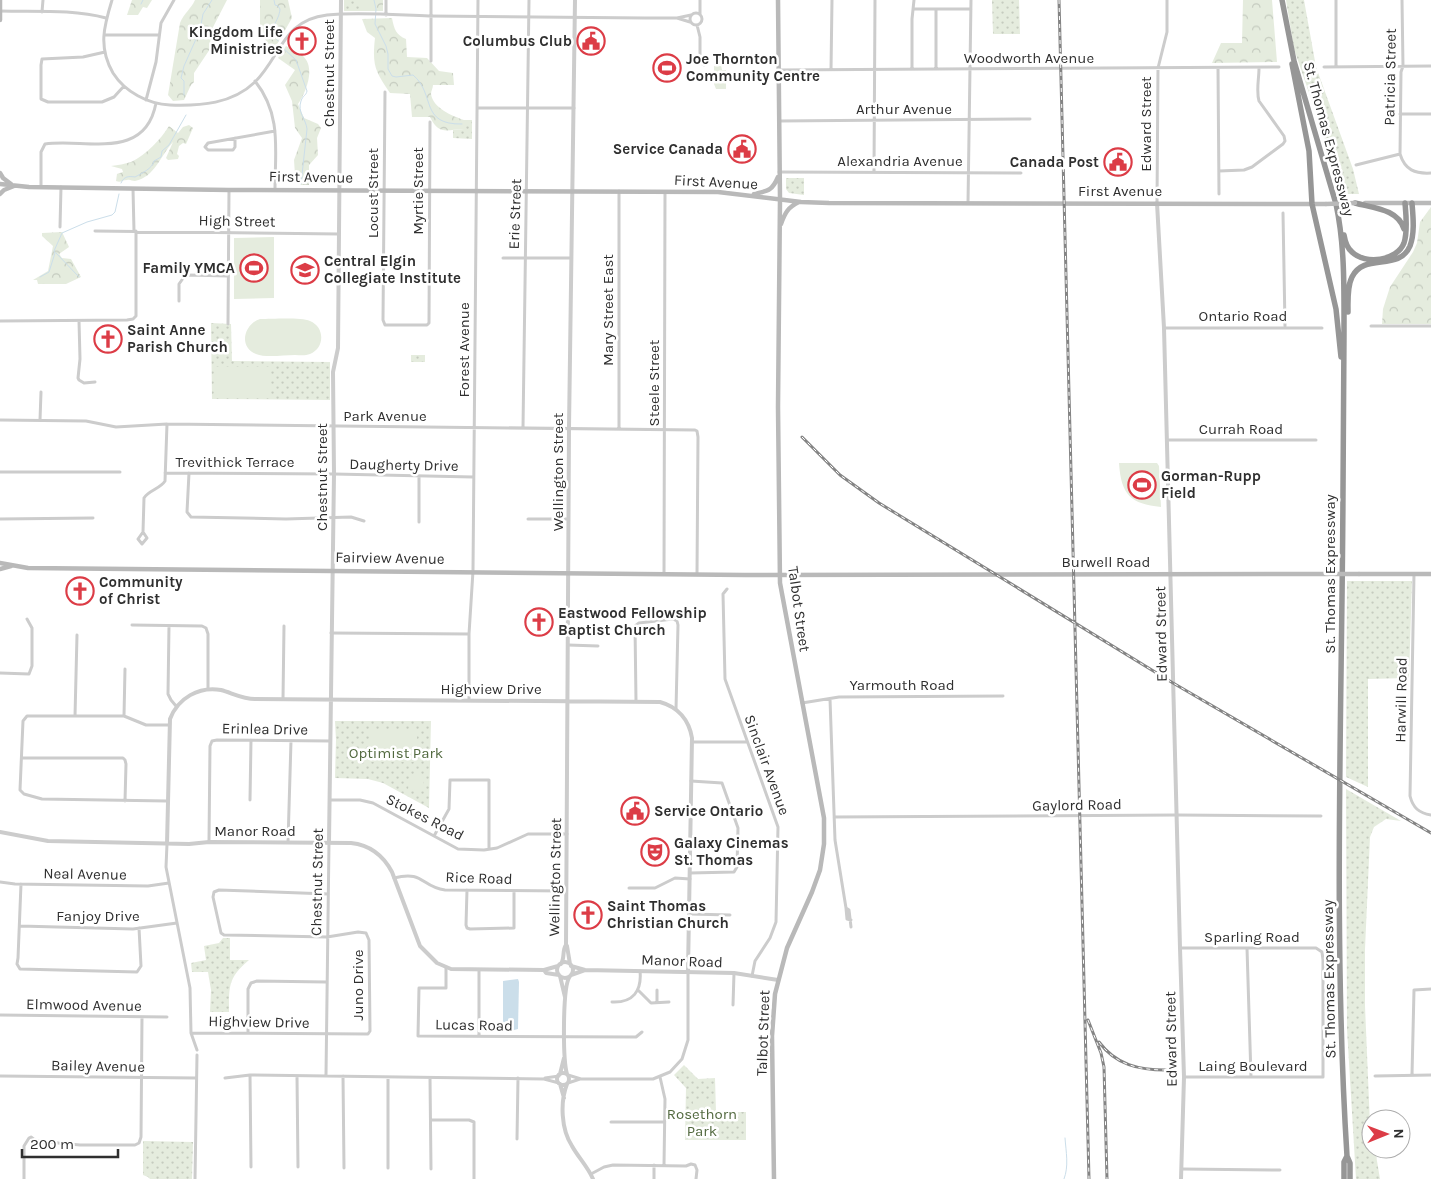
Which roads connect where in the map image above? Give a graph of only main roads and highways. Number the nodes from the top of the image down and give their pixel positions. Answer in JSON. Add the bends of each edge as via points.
{"nodes":[{"id":1,"x":0,"y":0,"type":"edge"},
{"id":2,"x":778,"y":0,"type":"edge"},
{"id":3,"x":1282,"y":0,"type":"edge"},
{"id":4,"x":0,"y":11,"type":"edge"},
{"id":5,"x":0,"y":20,"type":"edge"},
{"id":6,"x":1286,"y":24,"type":"junction"},
{"id":7,"x":0,"y":173,"type":"edge"},
{"id":8,"x":779,"y":174,"type":"junction"},
{"id":9,"x":0,"y":184,"type":"edge"},
{"id":10,"x":15,"y":186,"type":"junction"},
{"id":11,"x":0,"y":194,"type":"edge"},
{"id":12,"x":750,"y":195,"type":"junction"},
{"id":13,"x":780,"y":199,"type":"junction"},
{"id":14,"x":801,"y":202,"type":"junction"},
{"id":15,"x":1409,"y":203,"type":"junction"},
{"id":16,"x":1431,"y":203,"type":"edge"},
{"id":17,"x":1312,"y":204,"type":"junction"},
{"id":18,"x":1356,"y":204,"type":"junction"},
{"id":19,"x":1340,"y":221,"type":"junction"},
{"id":20,"x":780,"y":227,"type":"junction"},
{"id":21,"x":1404,"y":241,"type":"junction"},
{"id":22,"x":1344,"y":354,"type":"junction"},
{"id":23,"x":1344,"y":444,"type":"junction"},
{"id":24,"x":0,"y":563,"type":"edge"},
{"id":25,"x":13,"y":566,"type":"junction"},
{"id":26,"x":0,"y":569,"type":"edge"},
{"id":27,"x":1431,"y":574,"type":"edge"},
{"id":28,"x":780,"y":575,"type":"junction"},
{"id":29,"x":1346,"y":1156,"type":"junction"},
{"id":30,"x":774,"y":1179,"type":"edge"},
{"id":31,"x":1344,"y":1179,"type":"edge"},
{"id":32,"x":1350,"y":1179,"type":"edge"}],
"edges":[{"from":1,"to":4,"type":"main road"},
{"from":2,"to":8,"type":"main road","name":"Talbot Street"},
{"from":3,"to":6,"type":"highway","name":"St. Thomas Expressway"},
{"from":4,"to":5,"type":"main road"},
{"from":6,"to":17,"type":"highway","via":[[1310,151]]},
{"from":6,"to":19,"type":"highway","name":"St. Thomas Expressway"},
{"from":7,"to":10,"type":"main road"},
{"from":8,"to":12,"type":"main road","via":[[770,190]]},
{"from":8,"to":13,"type":"main road","name":"Talbot Street"},
{"from":9,"to":10,"type":"main road","name":"First Avenue"},
{"from":10,"to":11,"type":"main road"},
{"from":10,"to":12,"type":"main road","name":"First Avenue","via":[[718,192]]},
{"from":12,"to":13,"type":"main road","name":"First Avenue"},
{"from":13,"to":14,"type":"main road","name":"First Avenue"},
{"from":13,"to":20,"type":"main road","name":"Talbot Street"},
{"from":14,"to":17,"type":"main road","name":"First Avenue"},
{"from":14,"to":20,"type":"main road","via":[[791,205]]},
{"from":15,"to":16,"type":"main road","name":"First Avenue"},
{"from":15,"to":18,"type":"main road","name":"First Avenue"},
{"from":15,"to":21,"type":"highway"},
{"from":15,"to":22,"type":"highway","via":[[1412,238],[1406,252],[1392,261],[1365,264],[1352,277]]},
{"from":17,"to":18,"type":"main road","name":"First Avenue","bridge":true},
{"from":17,"to":23,"type":"highway","via":[[1338,326]]},
{"from":18,"to":21,"type":"highway","via":[[1399,218]]},
{"from":19,"to":21,"type":"highway","via":[[1349,249],[1363,258],[1392,256]]},
{"from":19,"to":22,"type":"highway","name":"St. Thomas Expressway"},
{"from":20,"to":28,"type":"main road","name":"Talbot Street"},
{"from":22,"to":23,"type":"highway","name":"St. Thomas Expressway"},
{"from":23,"to":29,"type":"highway","name":"St. Thomas Expressway","via":[[1340,994]]},
{"from":24,"to":25,"type":"main road","name":"Fairview Avenue"},
{"from":25,"to":26,"type":"main road"},
{"from":25,"to":28,"type":"main road","name":"Fairview Avenue"},
{"from":27,"to":28,"type":"main road","name":"Burwell Road","bridge":true},
{"from":28,"to":30,"type":"main road","name":"Talbot Street","via":[[824,831],[821,863],[787,948],[778,980],[772,1036]]},
{"from":29,"to":31,"type":"highway","name":"St. Thomas Expressway"},
{"from":29,"to":32,"type":"highway","name":"St. Thomas Expressway","via":[[1350,1162]]}]}
